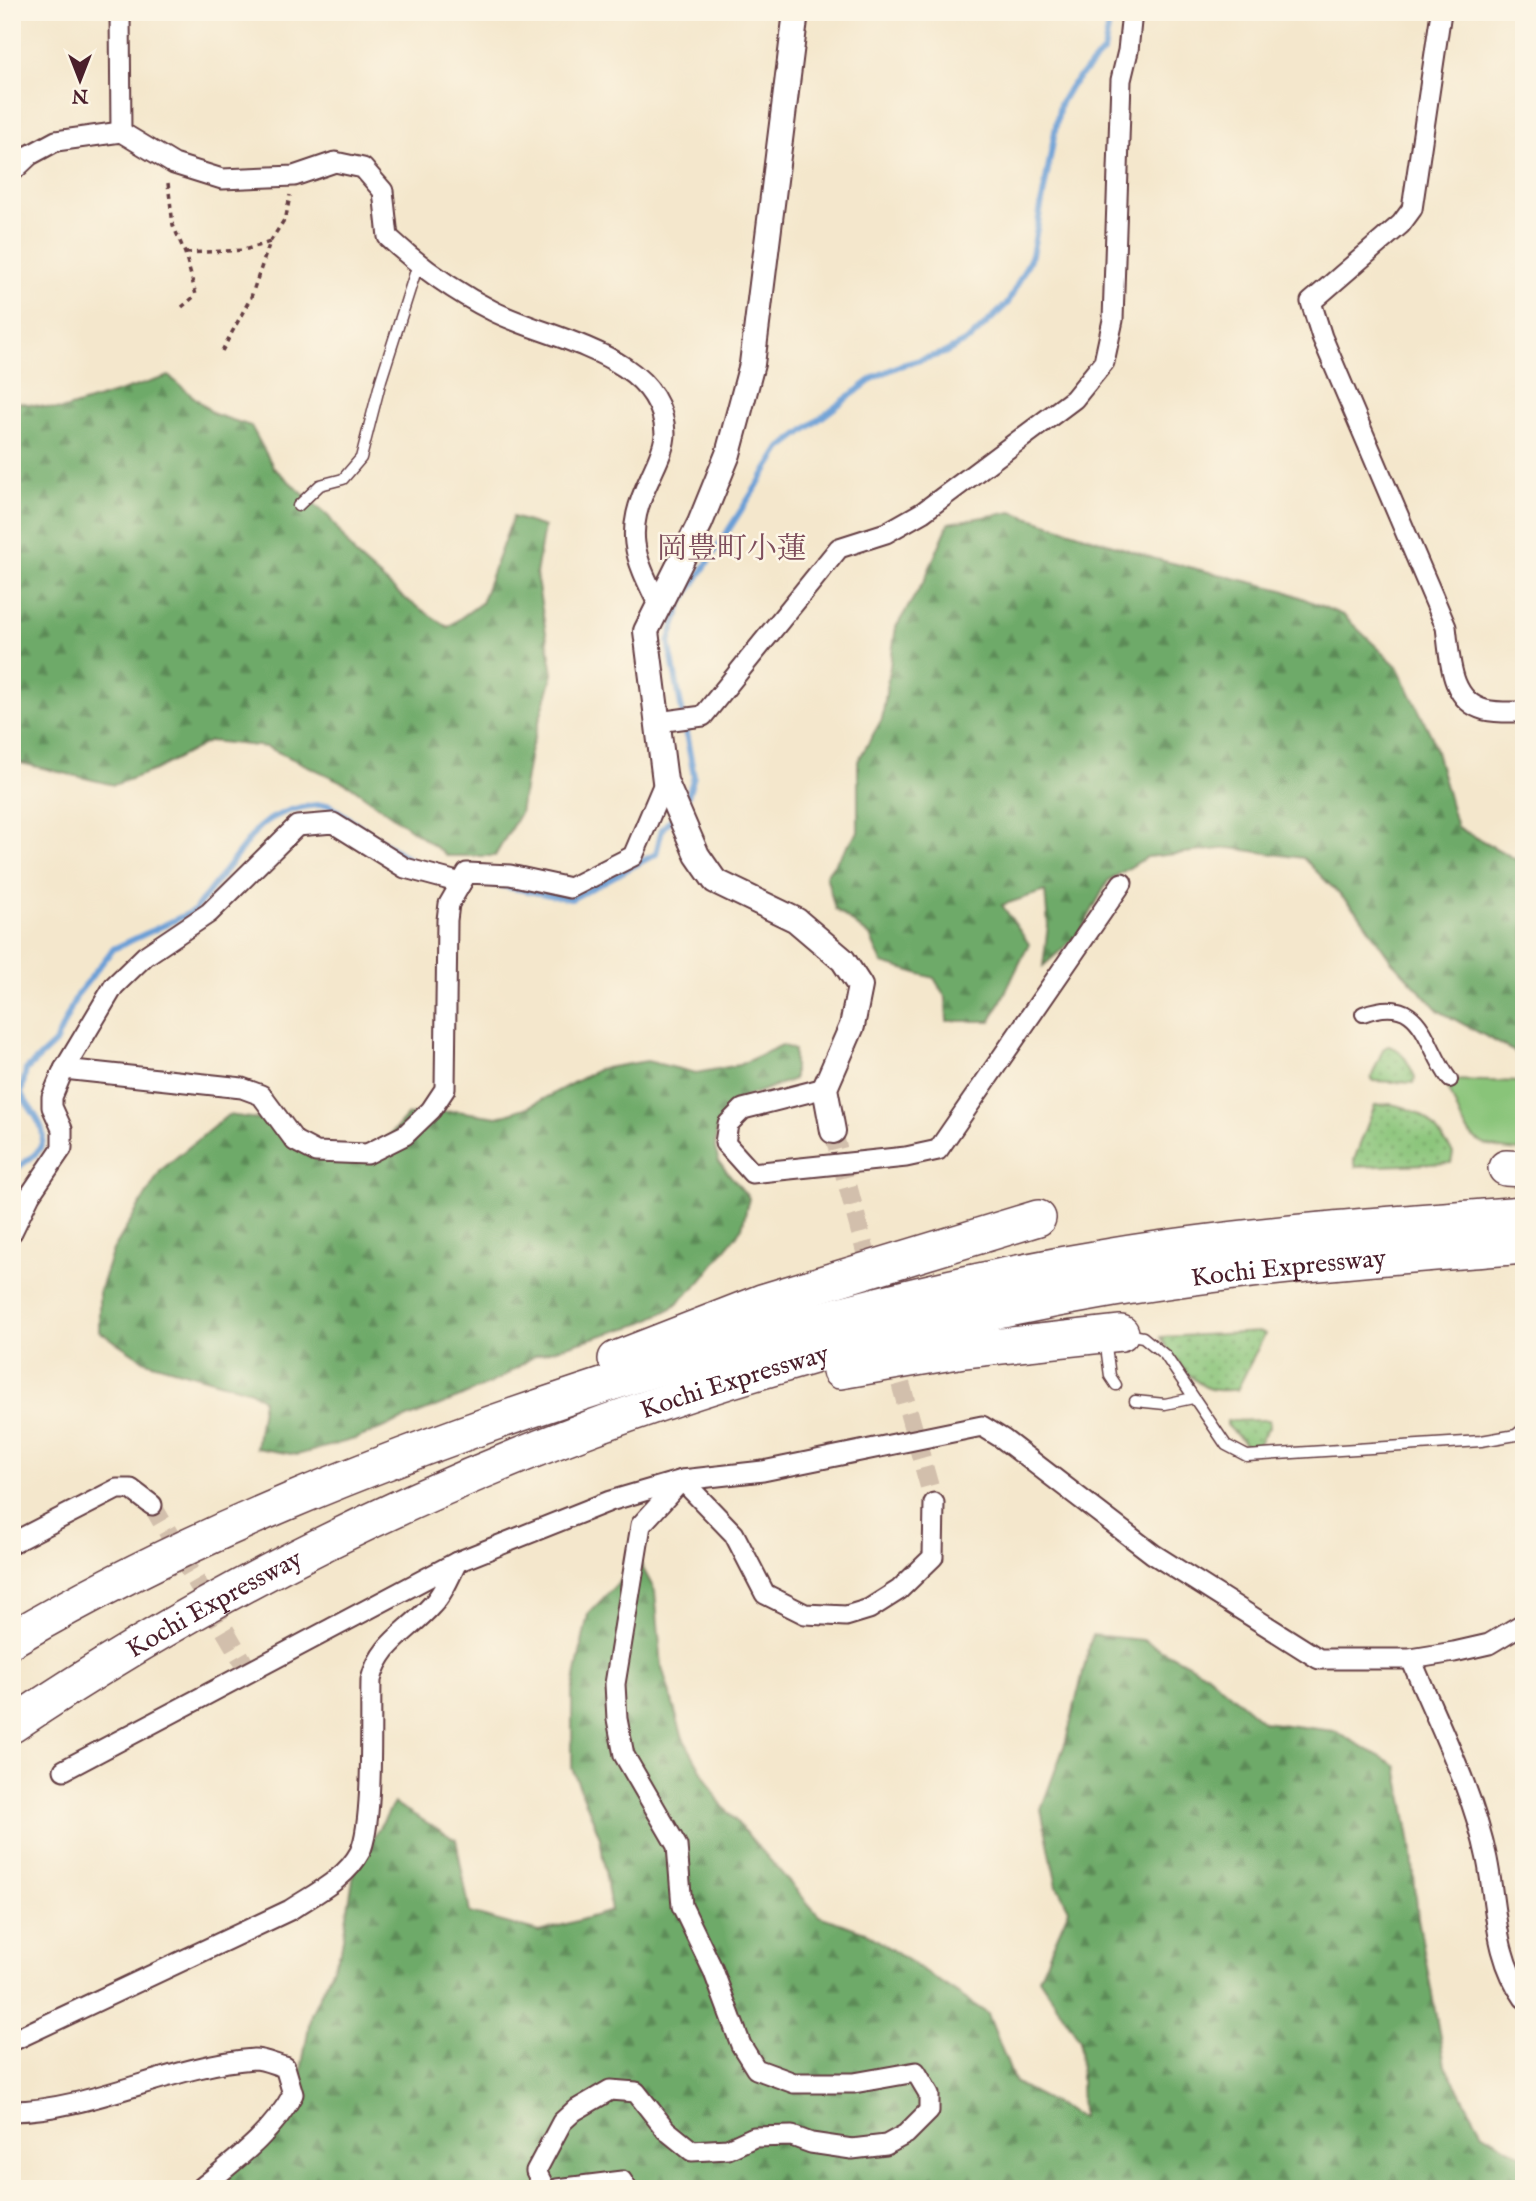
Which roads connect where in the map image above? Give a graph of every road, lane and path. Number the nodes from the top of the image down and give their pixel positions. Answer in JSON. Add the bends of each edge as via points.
{"nodes":[{"id":1,"x":120,"y":12,"type":"edge"},
{"id":2,"x":796,"y":12,"type":"edge"},
{"id":3,"x":1132,"y":12,"type":"edge"},
{"id":4,"x":1441,"y":12,"type":"edge"},
{"id":5,"x":121,"y":132,"type":"junction"},
{"id":6,"x":174,"y":164,"type":"junction"},
{"id":7,"x":12,"y":172,"type":"edge"},
{"id":8,"x":294,"y":176,"type":"junction"},
{"id":9,"x":270,"y":242,"type":"junction"},
{"id":10,"x":185,"y":253,"type":"junction"},
{"id":11,"x":418,"y":264,"type":"junction"},
{"id":12,"x":182,"y":307,"type":"dead end"},
{"id":13,"x":222,"y":351,"type":"dead end"},
{"id":14,"x":298,"y":506,"type":"dead end"},
{"id":15,"x":660,"y":608,"type":"junction"},
{"id":16,"x":1524,"y":712,"type":"edge"},
{"id":17,"x":675,"y":719,"type":"junction"},
{"id":18,"x":669,"y":790,"type":"junction"},
{"id":19,"x":464,"y":879,"type":"junction"},
{"id":20,"x":1122,"y":883,"type":"dead end"},
{"id":21,"x":1363,"y":1014,"type":"dead end"},
{"id":22,"x":64,"y":1069,"type":"junction"},
{"id":23,"x":1450,"y":1080,"type":"dead end"},
{"id":24,"x":825,"y":1088,"type":"junction"},
{"id":25,"x":833,"y":1131,"type":"tunnel mouth"},
{"id":26,"x":1524,"y":1214,"type":"edge"},
{"id":27,"x":1038,"y":1218,"type":"dead end"},
{"id":28,"x":12,"y":1232,"type":"edge"},
{"id":29,"x":1524,"y":1246,"type":"edge"},
{"id":30,"x":1113,"y":1334,"type":"junction"},
{"id":31,"x":1116,"y":1385,"type":"dead end"},
{"id":32,"x":1193,"y":1398,"type":"junction"},
{"id":33,"x":1135,"y":1401,"type":"dead end"},
{"id":34,"x":1524,"y":1428,"type":"edge"},
{"id":35,"x":435,"y":1441,"type":"junction"},
{"id":36,"x":480,"y":1470,"type":"junction"},
{"id":37,"x":682,"y":1480,"type":"junction"},
{"id":38,"x":934,"y":1503,"type":"tunnel mouth"},
{"id":39,"x":152,"y":1505,"type":"tunnel mouth"},
{"id":40,"x":12,"y":1543,"type":"edge"},
{"id":41,"x":457,"y":1562,"type":"junction"},
{"id":42,"x":1524,"y":1623,"type":"edge"},
{"id":43,"x":12,"y":1639,"type":"edge"},
{"id":44,"x":1411,"y":1659,"type":"junction"},
{"id":45,"x":12,"y":1725,"type":"edge"},
{"id":46,"x":64,"y":1770,"type":"dead end"},
{"id":47,"x":1524,"y":1998,"type":"edge"},
{"id":48,"x":12,"y":2041,"type":"edge"},
{"id":49,"x":12,"y":2110,"type":"edge"},
{"id":50,"x":200,"y":2189,"type":"edge"},
{"id":51,"x":545,"y":2189,"type":"edge"},
{"id":52,"x":557,"y":2189,"type":"edge"},
{"id":53,"x":627,"y":2189,"type":"edge"}],
"edges":[{"from":1,"to":5,"type":"street"},
{"from":2,"to":15,"type":"street","via":[[752,364],[728,454]]},
{"from":3,"to":17,"type":"street","via":[[1121,80],[1113,320],[1104,362],[1074,399],[923,512],[886,533],[839,548],[703,716]]},
{"from":4,"to":16,"type":"street","via":[[1412,209],[1401,224],[1311,302],[1446,627],[1452,674],[1463,696],[1484,710]]},
{"from":5,"to":6,"type":"street"},
{"from":5,"to":7,"type":"street","via":[[56,141],[30,155]]},
{"from":6,"to":8,"type":"street","via":[[222,179]]},
{"from":6,"to":10,"type":"path","via":[[168,178],[173,225]]},
{"from":8,"to":9,"type":"path","via":[[286,217]]},
{"from":8,"to":11,"type":"street","via":[[335,162],[363,168],[383,191],[388,237]]},
{"from":9,"to":10,"type":"path","via":[[244,250]]},
{"from":9,"to":13,"type":"path","via":[[251,297]]},
{"from":10,"to":12,"type":"path","via":[[196,295]]},
{"from":11,"to":14,"type":"lane","via":[[361,458],[343,479],[320,485]]},
{"from":11,"to":15,"type":"street","via":[[493,311],[615,361],[641,379],[657,398],[665,434],[636,507],[635,557]]},
{"from":15,"to":17,"type":"street","via":[[646,631]]},
{"from":17,"to":18,"type":"street"},
{"from":18,"to":19,"type":"street","via":[[633,856],[570,888],[510,875]]},
{"from":18,"to":24,"type":"street","via":[[682,825],[715,881],[796,920],[850,967],[860,986],[852,1026]]},
{"from":19,"to":22,"type":"street","via":[[405,868],[333,822],[297,826],[208,913],[145,956],[114,986]]},
{"from":19,"to":22,"type":"street","via":[[449,904],[447,920],[445,1089],[405,1135],[367,1154],[316,1152],[295,1141],[261,1095],[242,1088]]},
{"from":20,"to":24,"type":"street","via":[[938,1150],[752,1173],[726,1143],[728,1124],[743,1109]]},
{"from":21,"to":23,"type":"street","via":[[1395,1009],[1415,1017]]},
{"from":22,"to":28,"type":"street","via":[[52,1097],[62,1129],[62,1148]]},
{"from":24,"to":25,"type":"street"},
{"from":26,"to":35,"type":"highway","name":"Kochi Expressway","via":[[1257,1237],[1112,1256],[974,1282],[820,1319]]},
{"from":27,"to":35,"type":"highway","via":[[762,1302],[629,1353]]},
{"from":29,"to":36,"type":"highway","name":"Kochi Expressway","via":[[1260,1270],[1116,1289],[981,1314],[649,1405]]},
{"from":30,"to":31,"type":"lane","via":[[1110,1376]]},
{"from":30,"to":32,"type":"lane","via":[[1143,1337],[1165,1355]]},
{"from":30,"to":36,"type":"highway","via":[[964,1350],[831,1373]]},
{"from":32,"to":33,"type":"lane","via":[[1164,1404]]},
{"from":32,"to":34,"type":"lane","via":[[1226,1445],[1247,1456],[1481,1441],[1516,1435]]},
{"from":35,"to":43,"type":"highway","name":"Kochi Expressway","via":[[158,1563]]},
{"from":36,"to":45,"type":"highway","name":"Kochi Expressway","via":[[334,1536],[193,1611]]},
{"from":37,"to":38,"type":"street","via":[[734,1534],[765,1594],[805,1614],[846,1616],[869,1609],[899,1590],[933,1558]]},
{"from":37,"to":41,"type":"street","via":[[610,1501]]},
{"from":37,"to":44,"type":"street","via":[[764,1471],[982,1426],[1153,1554],[1319,1659]]},
{"from":37,"to":51,"type":"street","via":[[641,1525],[615,1684],[624,1755],[677,1846],[682,1906],[756,2070],[794,2083],[854,2083],[916,2073],[929,2094],[929,2111],[906,2134],[886,2145],[852,2149],[792,2136],[754,2137],[728,2149],[692,2151],[666,2130],[636,2092],[610,2090],[562,2122],[536,2171]]},
{"from":39,"to":40,"type":"street","via":[[131,1489],[117,1489]]},
{"from":41,"to":46,"type":"street","via":[[247,1669]]},
{"from":41,"to":48,"type":"street","via":[[435,1603],[374,1665],[367,1829],[359,1853],[333,1883],[290,1910]]},
{"from":42,"to":44,"type":"street","via":[[1489,1644]]},
{"from":44,"to":47,"type":"street","via":[[1467,1791],[1487,1859],[1506,1966]]},
{"from":49,"to":50,"type":"street","via":[[36,2110],[171,2075],[257,2059],[285,2067],[293,2094],[282,2115]]},
{"from":52,"to":53,"type":"street","via":[[622,2181]]}]}
